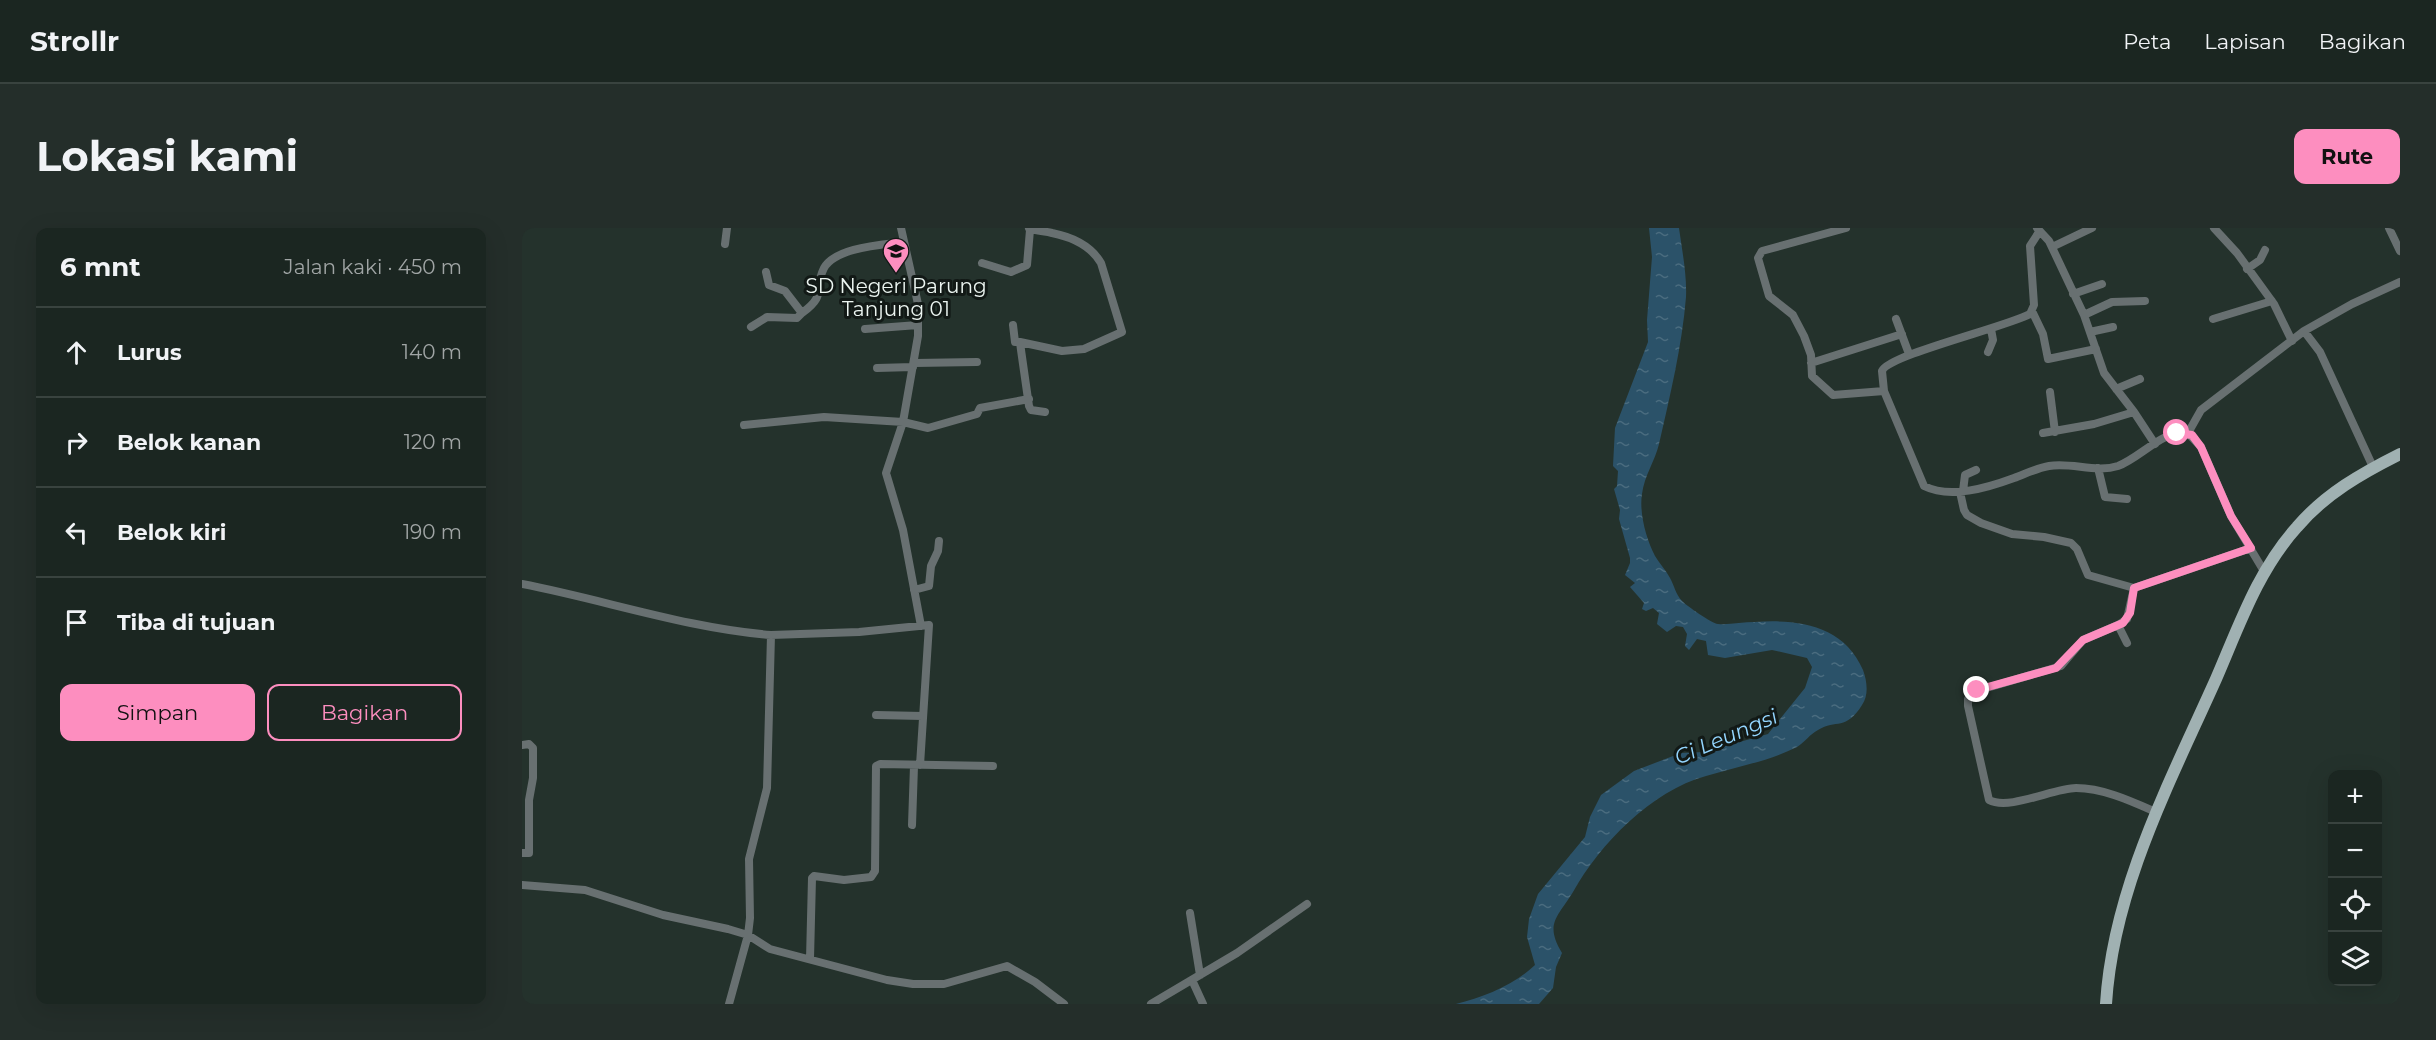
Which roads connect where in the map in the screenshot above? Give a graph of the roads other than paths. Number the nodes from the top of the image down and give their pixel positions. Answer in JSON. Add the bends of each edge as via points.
{"nodes":[{"id":1,"x":727,"y":228,"type":"edge"},
{"id":2,"x":901,"y":228,"type":"edge"},
{"id":3,"x":1846,"y":228,"type":"edge"},
{"id":4,"x":2092,"y":228,"type":"edge"},
{"id":5,"x":2214,"y":228,"type":"edge"},
{"id":6,"x":2389,"y":228,"type":"edge"},
{"id":7,"x":1030,"y":229,"type":"edge"},
{"id":8,"x":2038,"y":230,"type":"edge"},
{"id":9,"x":904,"y":242,"type":"junction"},
{"id":10,"x":725,"y":244,"type":"dead end"},
{"id":11,"x":2052,"y":247,"type":"junction"},
{"id":12,"x":2265,"y":250,"type":"dead end"},
{"id":13,"x":2400,"y":251,"type":"edge"},
{"id":14,"x":982,"y":263,"type":"dead end"},
{"id":15,"x":2247,"y":269,"type":"junction"},
{"id":16,"x":766,"y":272,"type":"dead end"},
{"id":17,"x":2400,"y":282,"type":"edge"},
{"id":18,"x":2102,"y":284,"type":"dead end"},
{"id":19,"x":2073,"y":294,"type":"junction"},
{"id":20,"x":2145,"y":301,"type":"dead end"},
{"id":21,"x":2271,"y":301,"type":"junction"},
{"id":22,"x":2032,"y":311,"type":"junction"},
{"id":23,"x":802,"y":314,"type":"junction"},
{"id":24,"x":2084,"y":315,"type":"junction"},
{"id":25,"x":2213,"y":319,"type":"dead end"},
{"id":26,"x":1896,"y":320,"type":"dead end"},
{"id":27,"x":918,"y":325,"type":"junction"},
{"id":28,"x":1013,"y":325,"type":"dead end"},
{"id":29,"x":751,"y":327,"type":"dead end"},
{"id":30,"x":2113,"y":327,"type":"dead end"},
{"id":31,"x":865,"y":329,"type":"dead end"},
{"id":32,"x":1992,"y":329,"type":"junction"},
{"id":33,"x":2304,"y":331,"type":"junction"},
{"id":34,"x":2090,"y":332,"type":"junction"},
{"id":35,"x":1902,"y":334,"type":"junction"},
{"id":36,"x":2292,"y":341,"type":"junction"},
{"id":37,"x":1020,"y":342,"type":"junction"},
{"id":38,"x":2096,"y":349,"type":"junction"},
{"id":39,"x":1988,"y":352,"type":"dead end"},
{"id":40,"x":1909,"y":354,"type":"junction"},
{"id":41,"x":976,"y":362,"type":"dead end"},
{"id":42,"x":1811,"y":363,"type":"junction"},
{"id":43,"x":914,"y":365,"type":"junction"},
{"id":44,"x":877,"y":369,"type":"dead end"},
{"id":45,"x":2140,"y":379,"type":"dead end"},
{"id":46,"x":2116,"y":389,"type":"junction"},
{"id":47,"x":1884,"y":391,"type":"junction"},
{"id":48,"x":2050,"y":392,"type":"dead end"},
{"id":49,"x":1029,"y":399,"type":"junction"},
{"id":50,"x":1045,"y":412,"type":"dead end"},
{"id":51,"x":2134,"y":412,"type":"junction"},
{"id":52,"x":903,"y":422,"type":"junction"},
{"id":53,"x":744,"y":425,"type":"dead end"},
{"id":54,"x":2055,"y":432,"type":"junction"},
{"id":55,"x":2188,"y":433,"type":"junction"},
{"id":56,"x":2043,"y":434,"type":"dead end"},
{"id":57,"x":2155,"y":444,"type":"junction"},
{"id":58,"x":2400,"y":454,"type":"edge"},
{"id":59,"x":2373,"y":467,"type":"junction"},
{"id":60,"x":2098,"y":468,"type":"junction"},
{"id":61,"x":1976,"y":470,"type":"dead end"},
{"id":62,"x":1961,"y":491,"type":"junction"},
{"id":63,"x":2127,"y":499,"type":"dead end"},
{"id":64,"x":939,"y":541,"type":"dead end"},
{"id":65,"x":2251,"y":548,"type":"junction"},
{"id":66,"x":2265,"y":573,"type":"junction"},
{"id":67,"x":522,"y":584,"type":"edge"},
{"id":68,"x":2134,"y":588,"type":"junction"},
{"id":69,"x":914,"y":590,"type":"junction"},
{"id":70,"x":2118,"y":625,"type":"junction"},
{"id":71,"x":921,"y":626,"type":"junction"},
{"id":72,"x":771,"y":635,"type":"junction"},
{"id":73,"x":2127,"y":643,"type":"dead end"},
{"id":74,"x":876,"y":715,"type":"dead end"},
{"id":75,"x":923,"y":716,"type":"junction"},
{"id":76,"x":522,"y":745,"type":"edge"},
{"id":77,"x":917,"y":765,"type":"junction"},
{"id":78,"x":993,"y":766,"type":"dead end"},
{"id":79,"x":2156,"y":812,"type":"junction"},
{"id":80,"x":912,"y":825,"type":"dead end"},
{"id":81,"x":522,"y":854,"type":"edge"},
{"id":82,"x":522,"y":885,"type":"edge"},
{"id":83,"x":1307,"y":904,"type":"dead end"},
{"id":84,"x":1190,"y":914,"type":"dead end"},
{"id":85,"x":748,"y":935,"type":"junction"},
{"id":86,"x":810,"y":959,"type":"junction"},
{"id":87,"x":1196,"y":978,"type":"junction"},
{"id":88,"x":729,"y":1004,"type":"edge"},
{"id":89,"x":1064,"y":1004,"type":"edge"},
{"id":90,"x":1151,"y":1004,"type":"edge"},
{"id":91,"x":1203,"y":1004,"type":"edge"},
{"id":92,"x":2106,"y":1004,"type":"edge"}],
"edges":[{"from":1,"to":10,"type":"street"},
{"from":2,"to":9,"type":"street"},
{"from":3,"to":42,"type":"street","via":[[1765,249],[1759,255],[1767,291],[1793,315],[1810,351]]},
{"from":4,"to":11,"type":"street"},
{"from":5,"to":15,"type":"street"},
{"from":6,"to":13,"type":"street"},
{"from":7,"to":14,"type":"street","via":[[1027,265],[1011,272]]},
{"from":7,"to":37,"type":"street","via":[[1050,232],[1096,254],[1121,328],[1120,335],[1084,349],[1062,351]]},
{"from":8,"to":11,"type":"street"},
{"from":8,"to":22,"type":"street","via":[[2030,246]]},
{"from":9,"to":23,"type":"street","via":[[839,255],[824,268],[816,302]]},
{"from":9,"to":27,"type":"street","via":[[915,289]]},
{"from":11,"to":19,"type":"street"},
{"from":12,"to":15,"type":"street","via":[[2260,260]]},
{"from":15,"to":21,"type":"street"},
{"from":16,"to":23,"type":"street","via":[[769,285],[791,296]]},
{"from":17,"to":33,"type":"street"},
{"from":18,"to":19,"type":"street"},
{"from":19,"to":24,"type":"street"},
{"from":20,"to":24,"type":"street","via":[[2112,302]]},
{"from":21,"to":25,"type":"street"},
{"from":21,"to":36,"type":"street"},
{"from":22,"to":32,"type":"street"},
{"from":22,"to":38,"type":"street","via":[[2043,334],[2048,359]]},
{"from":23,"to":29,"type":"street","via":[[797,318],[763,319]]},
{"from":24,"to":34,"type":"street"},
{"from":26,"to":35,"type":"street"},
{"from":27,"to":31,"type":"street"},
{"from":27,"to":43,"type":"street"},
{"from":28,"to":37,"type":"street","via":[[1015,342]]},
{"from":30,"to":34,"type":"street"},
{"from":32,"to":39,"type":"street"},
{"from":32,"to":40,"type":"street"},
{"from":33,"to":36,"type":"street"},
{"from":33,"to":59,"type":"street","via":[[2320,352]]},
{"from":34,"to":38,"type":"street"},
{"from":35,"to":40,"type":"street"},
{"from":35,"to":42,"type":"street"},
{"from":36,"to":55,"type":"street","via":[[2201,410]]},
{"from":37,"to":49,"type":"street"},
{"from":38,"to":46,"type":"street","via":[[2104,373]]},
{"from":40,"to":47,"type":"street","via":[[1882,367]]},
{"from":41,"to":43,"type":"street"},
{"from":42,"to":47,"type":"street","via":[[1812,376],[1833,396]]},
{"from":43,"to":44,"type":"street"},
{"from":43,"to":52,"type":"street"},
{"from":45,"to":46,"type":"street"},
{"from":46,"to":51,"type":"street"},
{"from":47,"to":62,"type":"street","via":[[1924,486],[1931,490]]},
{"from":48,"to":54,"type":"street"},
{"from":49,"to":50,"type":"street","via":[[1031,410]]},
{"from":49,"to":52,"type":"street","via":[[980,408],[977,414],[934,428]]},
{"from":51,"to":54,"type":"street"},
{"from":51,"to":57,"type":"street"},
{"from":52,"to":53,"type":"street","via":[[824,417]]},
{"from":52,"to":69,"type":"street","via":[[886,473],[903,530]]},
{"from":54,"to":56,"type":"street"},
{"from":55,"to":57,"type":"street","via":[[2170,435]]},
{"from":55,"to":65,"type":"street","via":[[2201,447],[2231,516]]},
{"from":57,"to":60,"type":"street","via":[[2120,465]]},
{"from":58,"to":59,"type":"main road"},
{"from":59,"to":66,"type":"main road","via":[[2312,511],[2282,545]]},
{"from":60,"to":62,"type":"street","via":[[2049,466],[2004,482]]},
{"from":60,"to":63,"type":"street","via":[[2104,497]]},
{"from":61,"to":62,"type":"street","via":[[1965,475]]},
{"from":62,"to":68,"type":"street","via":[[1967,515],[1981,523],[2012,534],[2067,541],[2077,549],[2088,575]]},
{"from":64,"to":69,"type":"street","via":[[929,586]]},
{"from":65,"to":66,"type":"street"},
{"from":65,"to":68,"type":"street"},
{"from":66,"to":79,"type":"main road"},
{"from":67,"to":72,"type":"street","via":[[714,628]]},
{"from":68,"to":70,"type":"street","via":[[2127,619]]},
{"from":69,"to":71,"type":"street"},
{"from":70,"to":73,"type":"street"},
{"from":70,"to":79,"type":"street","via":[[2083,640],[2056,668],[1973,692],[1968,699],[1987,797],[1994,802],[2084,788]]},
{"from":71,"to":72,"type":"street"},
{"from":71,"to":75,"type":"street","via":[[929,626]]},
{"from":72,"to":85,"type":"street","via":[[767,788],[749,859]]},
{"from":74,"to":75,"type":"street"},
{"from":75,"to":77,"type":"street"},
{"from":76,"to":81,"type":"street","via":[[533,748],[529,853]]},
{"from":77,"to":78,"type":"street"},
{"from":77,"to":80,"type":"street"},
{"from":77,"to":86,"type":"street","via":[[876,766],[872,875],[844,880],[812,878]]},
{"from":79,"to":92,"type":"main road","via":[[2127,893]]},
{"from":82,"to":85,"type":"street","via":[[585,890],[663,915]]},
{"from":83,"to":87,"type":"street"},
{"from":84,"to":87,"type":"street"},
{"from":85,"to":86,"type":"street","via":[[770,949]]},
{"from":85,"to":88,"type":"street"},
{"from":86,"to":89,"type":"street","via":[[887,980],[928,984],[956,982],[1002,965],[1035,982]]},
{"from":87,"to":90,"type":"street"},
{"from":87,"to":91,"type":"street"}]}
